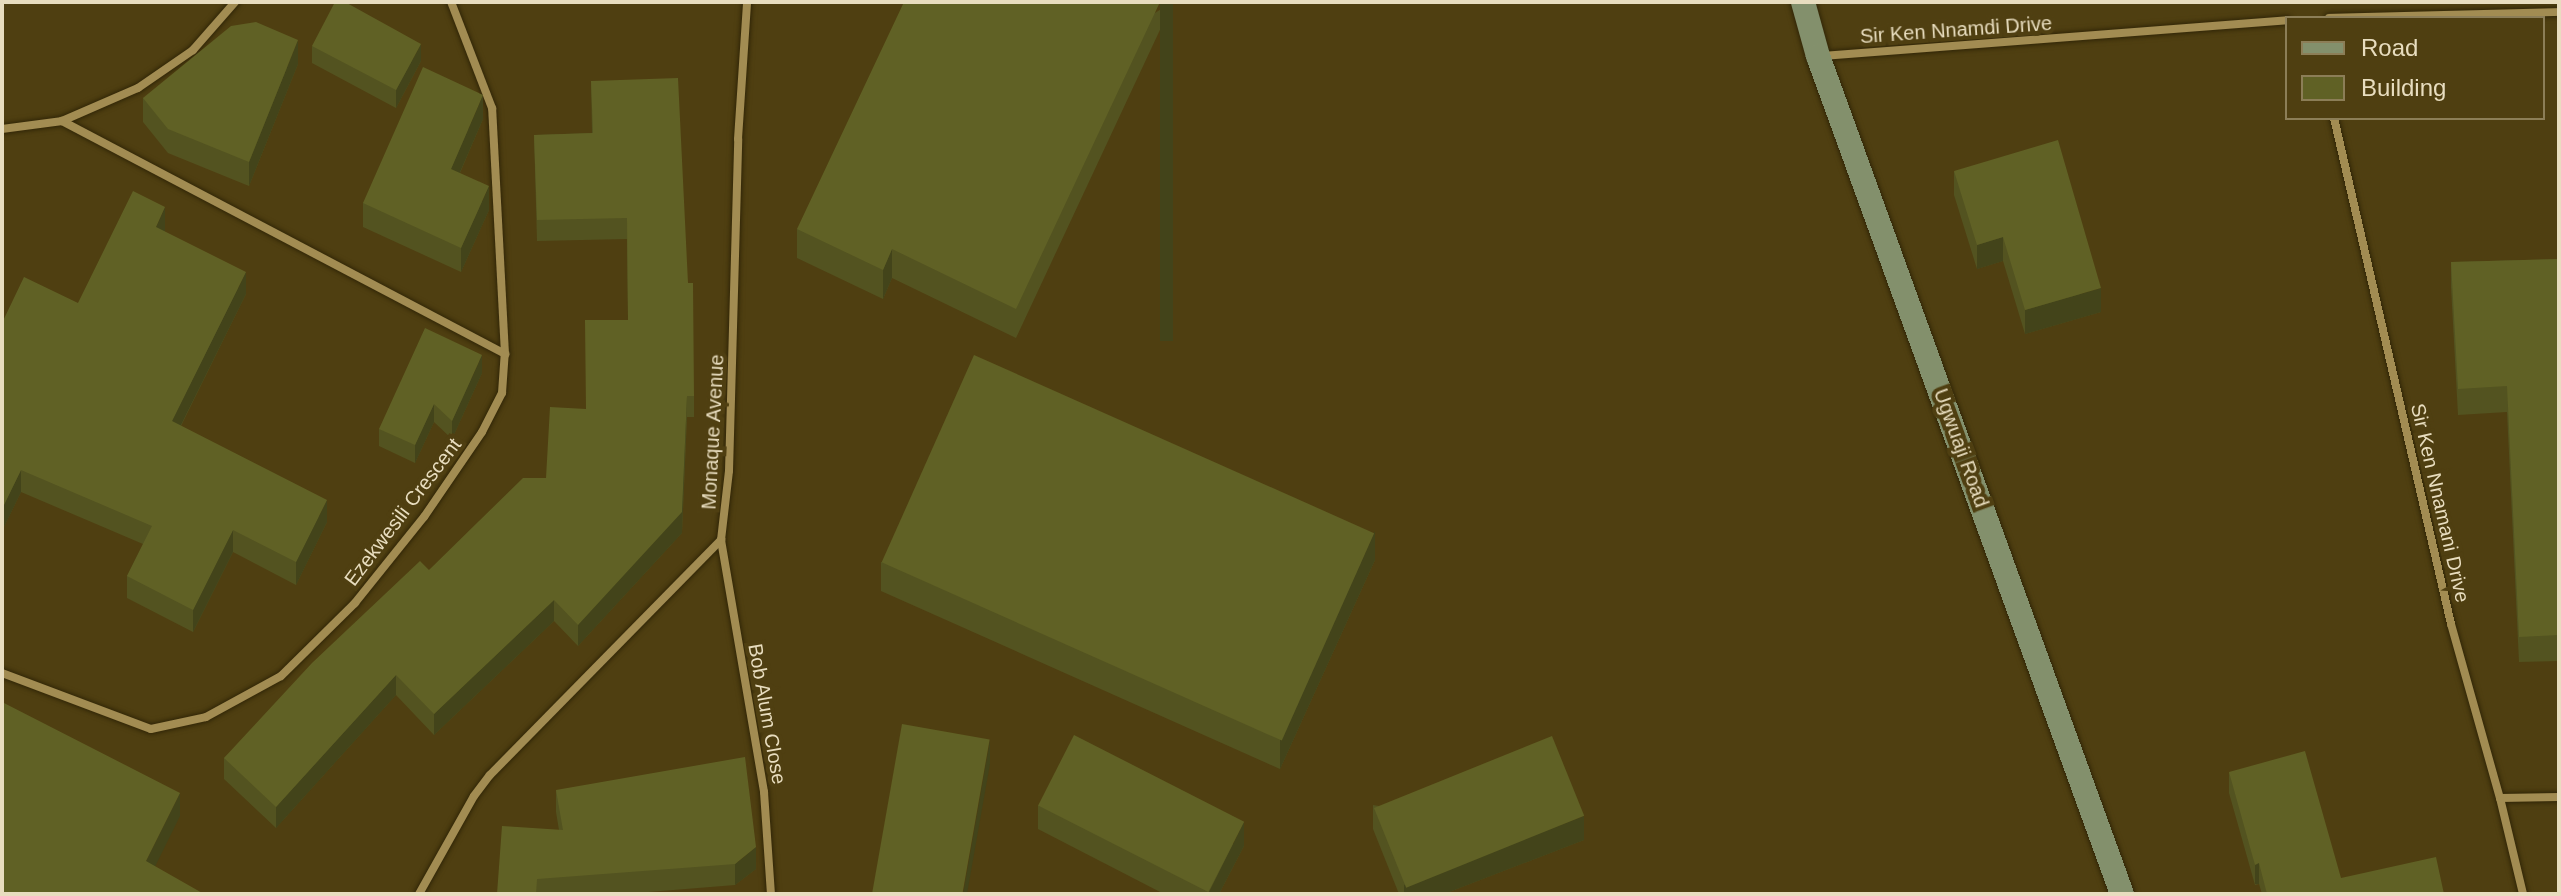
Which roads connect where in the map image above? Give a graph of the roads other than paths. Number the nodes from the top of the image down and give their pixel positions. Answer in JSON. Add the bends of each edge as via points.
{"nodes":[{"id":1,"x":235,"y":2,"type":"edge"},
{"id":2,"x":451,"y":2,"type":"edge"},
{"id":3,"x":747,"y":2,"type":"edge"},
{"id":4,"x":1803,"y":2,"type":"edge"},
{"id":5,"x":2559,"y":12,"type":"edge"},
{"id":6,"x":2406,"y":16,"type":"edge"},
{"id":7,"x":2285,"y":20,"type":"edge"},
{"id":8,"x":1818,"y":56,"type":"junction"},
{"id":9,"x":2334,"y":120,"type":"edge"},
{"id":10,"x":62,"y":121,"type":"junction"},
{"id":11,"x":2,"y":129,"type":"edge"},
{"id":12,"x":505,"y":354,"type":"junction"},
{"id":13,"x":721,"y":540,"type":"junction"},
{"id":14,"x":2,"y":673,"type":"edge"},
{"id":15,"x":2559,"y":797,"type":"edge"},
{"id":16,"x":2500,"y":798,"type":"junction"},
{"id":17,"x":419,"y":894,"type":"edge"},
{"id":18,"x":771,"y":894,"type":"edge"},
{"id":19,"x":2122,"y":894,"type":"edge"},
{"id":20,"x":2523,"y":894,"type":"edge"}],
"edges":[{"from":1,"to":10,"type":"street","via":[[171,68]]},
{"from":2,"to":12,"type":"street","name":"Ezekwesili Crescent","via":[[492,108]]},
{"from":3,"to":13,"type":"street","name":"Monaque Avenue","via":[[729,471]]},
{"from":4,"to":8,"type":"main road","name":"Ugwuaji Road"},
{"from":5,"to":6,"type":"street"},
{"from":7,"to":8,"type":"street","name":"Sir Ken Nnamdi Drive"},
{"from":8,"to":19,"type":"main road","name":"Ugwuaji Road"},
{"from":9,"to":16,"type":"street","name":"Sir Ken Nnamani Drive","via":[[2451,624]]},
{"from":10,"to":11,"type":"street"},
{"from":10,"to":12,"type":"street"},
{"from":12,"to":14,"type":"street","name":"Ezekwesili Crescent","via":[[502,393],[433,505],[355,603],[281,676],[206,717],[151,729]]},
{"from":13,"to":17,"type":"street","name":"Monaque Avenue","via":[[490,775]]},
{"from":13,"to":18,"type":"street","name":"Bob Alum Close","via":[[764,792]]},
{"from":15,"to":16,"type":"street"},
{"from":16,"to":20,"type":"street","name":"Sir Ken Nnamani Drive"}]}
